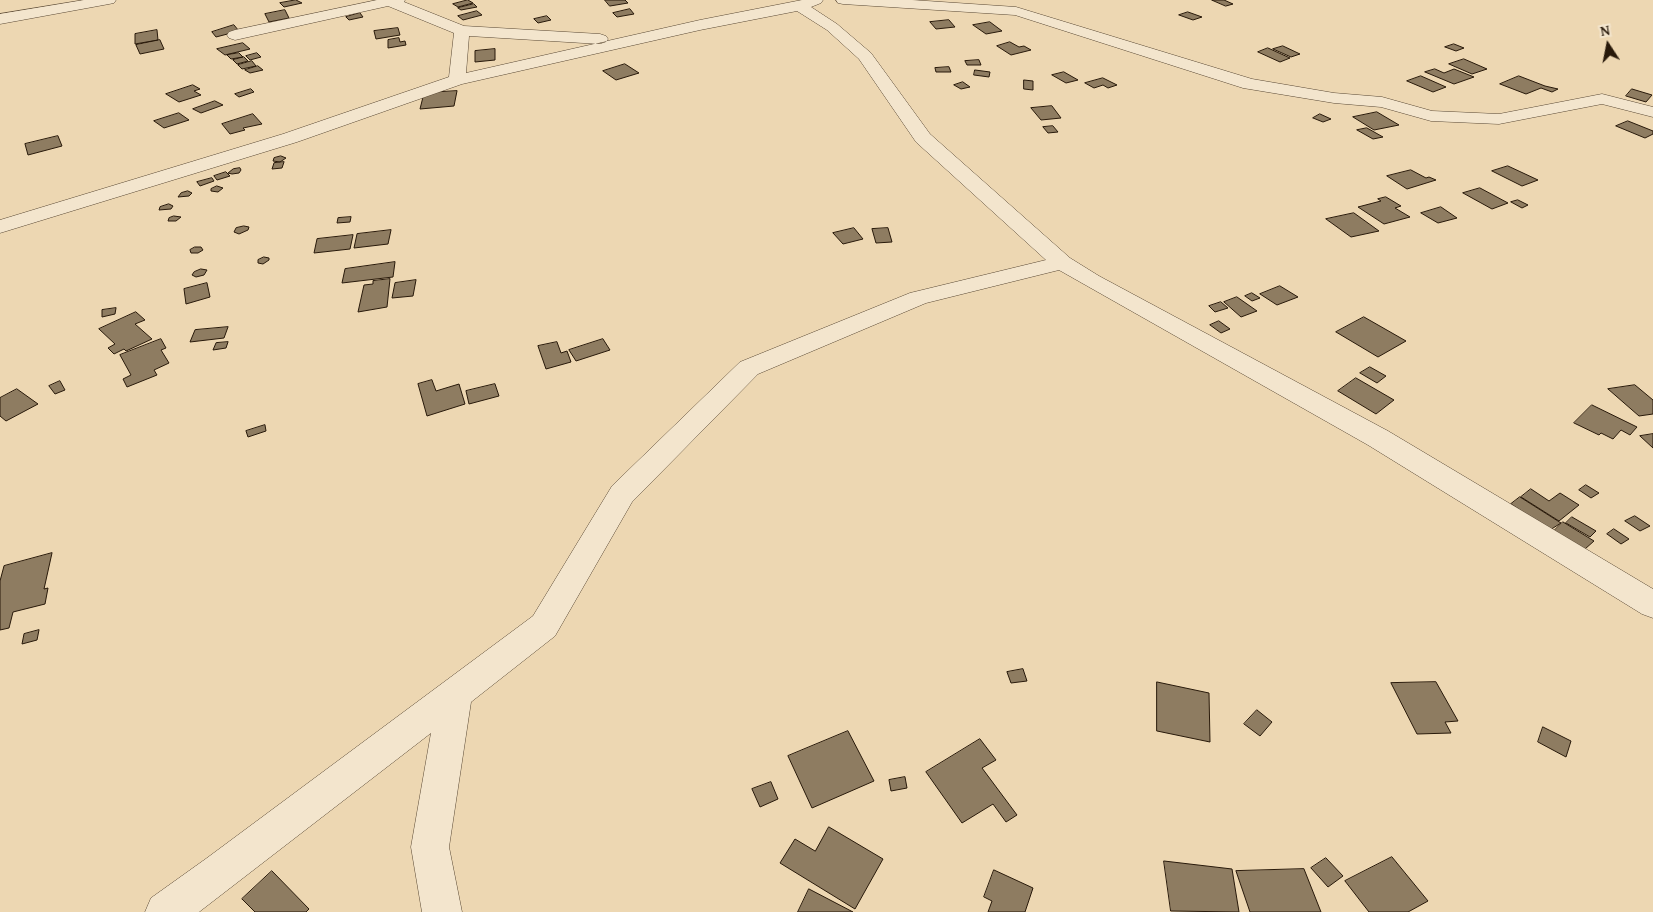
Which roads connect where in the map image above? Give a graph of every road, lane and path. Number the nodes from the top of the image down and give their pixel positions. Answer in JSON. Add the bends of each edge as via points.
{"nodes":[{"id":1,"x":109,"y":0,"type":"edge"},
{"id":2,"x":843,"y":0,"type":"edge"},
{"id":3,"x":391,"y":1,"type":"edge"},
{"id":4,"x":808,"y":3,"type":"edge"},
{"id":5,"x":0,"y":19,"type":"edge"},
{"id":6,"x":462,"y":30,"type":"junction"},
{"id":7,"x":235,"y":35,"type":"dead end"},
{"id":8,"x":635,"y":41,"type":"junction"},
{"id":9,"x":457,"y":80,"type":"junction"},
{"id":10,"x":1653,"y":112,"type":"edge"},
{"id":11,"x":0,"y":227,"type":"edge"},
{"id":12,"x":1062,"y":263,"type":"junction"},
{"id":13,"x":1653,"y":604,"type":"edge"},
{"id":14,"x":455,"y":693,"type":"junction"},
{"id":15,"x":165,"y":912,"type":"edge"},
{"id":16,"x":442,"y":912,"type":"edge"}],
"edges":[{"from":1,"to":5,"type":"street"},
{"from":2,"to":10,"type":"street","via":[[1016,11],[1249,84],[1382,102],[1431,116],[1499,119],[1602,99]]},
{"from":3,"to":6,"type":"street"},
{"from":3,"to":7,"type":"street"},
{"from":4,"to":8,"type":"street"},
{"from":4,"to":12,"type":"street","via":[[864,56],[923,138]]},
{"from":6,"to":8,"type":"street"},
{"from":6,"to":9,"type":"street"},
{"from":8,"to":9,"type":"street"},
{"from":9,"to":11,"type":"street","via":[[290,138]]},
{"from":12,"to":13,"type":"street","via":[[1378,438]]},
{"from":12,"to":14,"type":"street","via":[[918,298],[749,368],[622,494],[544,626]]},
{"from":14,"to":15,"type":"street"},
{"from":14,"to":16,"type":"street","via":[[430,847]]}]}
